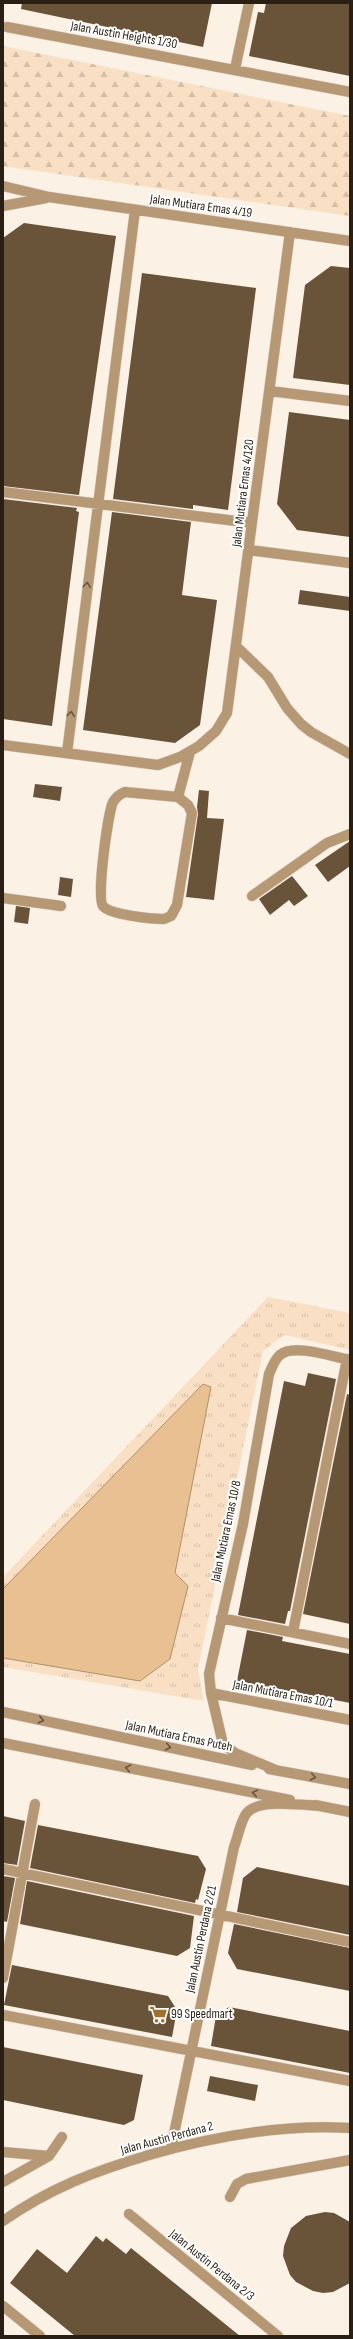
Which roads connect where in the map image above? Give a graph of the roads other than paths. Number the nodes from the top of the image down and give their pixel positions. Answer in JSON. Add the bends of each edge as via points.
{"nodes":[{"id":1,"x":249,"y":3,"type":"edge"},
{"id":2,"x":7,"y":27,"type":"dead end"},
{"id":3,"x":235,"y":69,"type":"junction"},
{"id":4,"x":350,"y":92,"type":"edge"},
{"id":5,"x":3,"y":186,"type":"edge"},
{"id":6,"x":49,"y":197,"type":"junction"},
{"id":7,"x":3,"y":206,"type":"edge"},
{"id":8,"x":135,"y":210,"type":"junction"},
{"id":9,"x":290,"y":232,"type":"junction"},
{"id":10,"x":350,"y":241,"type":"edge"},
{"id":11,"x":270,"y":391,"type":"junction"},
{"id":12,"x":350,"y":401,"type":"edge"},
{"id":13,"x":3,"y":492,"type":"edge"},
{"id":14,"x":97,"y":504,"type":"junction"},
{"id":15,"x":252,"y":523,"type":"junction"},
{"id":16,"x":249,"y":550,"type":"junction"},
{"id":17,"x":350,"y":563,"type":"edge"},
{"id":18,"x":236,"y":646,"type":"junction"},
{"id":19,"x":3,"y":745,"type":"edge"},
{"id":20,"x":190,"y":752,"type":"junction"},
{"id":21,"x":67,"y":753,"type":"junction"},
{"id":22,"x":350,"y":754,"type":"edge"},
{"id":23,"x":178,"y":797,"type":"junction"},
{"id":24,"x":350,"y":834,"type":"edge"},
{"id":25,"x":252,"y":896,"type":"dead end"},
{"id":26,"x":3,"y":898,"type":"edge"},
{"id":27,"x":61,"y":906,"type":"dead end"},
{"id":28,"x":349,"y":1360,"type":"edge"},
{"id":29,"x":221,"y":1618,"type":"junction"},
{"id":30,"x":293,"y":1632,"type":"junction"},
{"id":31,"x":350,"y":1644,"type":"edge"},
{"id":32,"x":211,"y":1693,"type":"junction"},
{"id":33,"x":3,"y":1712,"type":"edge"},
{"id":34,"x":350,"y":1720,"type":"edge"},
{"id":35,"x":3,"y":1743,"type":"edge"},
{"id":36,"x":276,"y":1770,"type":"junction"},
{"id":37,"x":350,"y":1784,"type":"edge"},
{"id":38,"x":35,"y":1804,"type":"dead end"},
{"id":39,"x":321,"y":1806,"type":"junction"},
{"id":40,"x":350,"y":1812,"type":"edge"},
{"id":41,"x":3,"y":1869,"type":"edge"},
{"id":42,"x":22,"y":1874,"type":"junction"},
{"id":43,"x":219,"y":1916,"type":"junction"},
{"id":44,"x":350,"y":1942,"type":"edge"},
{"id":45,"x":3,"y":1978,"type":"edge"},
{"id":46,"x":3,"y":2015,"type":"edge"},
{"id":47,"x":189,"y":2052,"type":"junction"},
{"id":48,"x":350,"y":2081,"type":"edge"},
{"id":49,"x":350,"y":2128,"type":"edge"},
{"id":50,"x":62,"y":2137,"type":"dead end"},
{"id":51,"x":170,"y":2148,"type":"junction"},
{"id":52,"x":3,"y":2152,"type":"edge"},
{"id":53,"x":49,"y":2156,"type":"junction"},
{"id":54,"x":350,"y":2160,"type":"edge"},
{"id":55,"x":3,"y":2182,"type":"edge"},
{"id":56,"x":230,"y":2197,"type":"dead end"},
{"id":57,"x":129,"y":2214,"type":"dead end"},
{"id":58,"x":3,"y":2221,"type":"edge"},
{"id":59,"x":3,"y":2306,"type":"edge"},
{"id":60,"x":40,"y":2336,"type":"edge"},
{"id":61,"x":278,"y":2336,"type":"edge"}],
"edges":[{"from":1,"to":3,"type":"street"},
{"from":2,"to":3,"type":"street","name":"Jalan Austin Heights 1/30"},
{"from":3,"to":4,"type":"street","name":"Jalan Austin Heights 1/30"},
{"from":5,"to":6,"type":"street","name":"Jalan Mutiara Emas 4/19"},
{"from":6,"to":7,"type":"street","name":"Jalan Mutiara Emas 4/19"},
{"from":6,"to":8,"type":"street","name":"Jalan Mutiara Emas 4/19"},
{"from":8,"to":9,"type":"street","name":"Jalan Mutiara Emas 4/19"},
{"from":8,"to":14,"type":"street"},
{"from":9,"to":10,"type":"street","name":"Jalan Mutiara Emas 4/19"},
{"from":9,"to":11,"type":"street","name":"Jalan Mutiara Emas 4/120"},
{"from":11,"to":12,"type":"street"},
{"from":11,"to":15,"type":"street","name":"Jalan Mutiara Emas 4/120"},
{"from":13,"to":14,"type":"street"},
{"from":14,"to":15,"type":"street"},
{"from":21,"to":14,"type":"street","one_way":true},
{"from":15,"to":16,"type":"street","name":"Jalan Mutiara Emas 4/120"},
{"from":16,"to":17,"type":"street"},
{"from":16,"to":18,"type":"street","name":"Jalan Mutiara Emas 4/120"},
{"from":18,"to":20,"type":"street","name":"Jalan Mutiara Emas 4/120","via":[[227,713],[216,731]]},
{"from":18,"to":22,"type":"street","via":[[268,677],[287,708],[301,724]]},
{"from":19,"to":21,"type":"street","name":"Jalan Mutiara Emas 4/120"},
{"from":20,"to":21,"type":"street","name":"Jalan Mutiara Emas 4/120","via":[[158,765]]},
{"from":20,"to":23,"type":"street"},
{"from":23,"to":23,"type":"street","via":[[188,805],[192,817],[175,911],[171,916],[158,919],[108,910],[102,906],[99,893],[114,800],[119,795],[131,792]]},
{"from":24,"to":25,"type":"street","via":[[327,843]]},
{"from":26,"to":27,"type":"street"},
{"from":28,"to":29,"type":"street","name":"Jalan Mutiara Emas 10/8","via":[[296,1349],[279,1356],[270,1374],[243,1524]]},
{"from":28,"to":30,"type":"street"},
{"from":29,"to":30,"type":"street"},
{"from":29,"to":32,"type":"street","name":"Jalan Mutiara Emas 10/8","via":[[209,1674]]},
{"from":30,"to":31,"type":"street"},
{"from":32,"to":34,"type":"street","name":"Jalan Mutiara Emas 10/1"},
{"from":32,"to":36,"type":"street","name":"Jalan Mutiara Emas 10/8","via":[[223,1744],[236,1753]]},
{"from":33,"to":36,"type":"street","name":"Jalan Mutiara Emas Puteh","one_way":true},
{"from":39,"to":35,"type":"street","one_way":true},
{"from":36,"to":37,"type":"street","name":"Jalan Mutiara Emas Puteh","one_way":true},
{"from":38,"to":42,"type":"street"},
{"from":39,"to":40,"type":"street"},
{"from":39,"to":43,"type":"street","name":"Jalan Austin Perdana 2/21","via":[[275,1804],[252,1808],[243,1820],[234,1847]]},
{"from":41,"to":42,"type":"street"},
{"from":42,"to":43,"type":"street"},
{"from":42,"to":45,"type":"street"},
{"from":43,"to":44,"type":"street"},
{"from":43,"to":47,"type":"street","name":"Jalan Austin Perdana 2/21"},
{"from":46,"to":47,"type":"street"},
{"from":47,"to":48,"type":"street"},
{"from":47,"to":51,"type":"street","name":"Jalan Austin Perdana 2/21"},
{"from":49,"to":51,"type":"street","name":"Jalan Austin Perdana 2","via":[[266,2130]]},
{"from":50,"to":53,"type":"street"},
{"from":51,"to":58,"type":"street","name":"Jalan Austin Perdana 2","via":[[100,2170],[64,2185],[24,2206]]},
{"from":52,"to":53,"type":"street"},
{"from":53,"to":55,"type":"street"},
{"from":54,"to":56,"type":"street","via":[[246,2179],[237,2184]]},
{"from":57,"to":61,"type":"street","name":"Jalan Austin Perdana 2/3"},
{"from":59,"to":60,"type":"street"}]}
